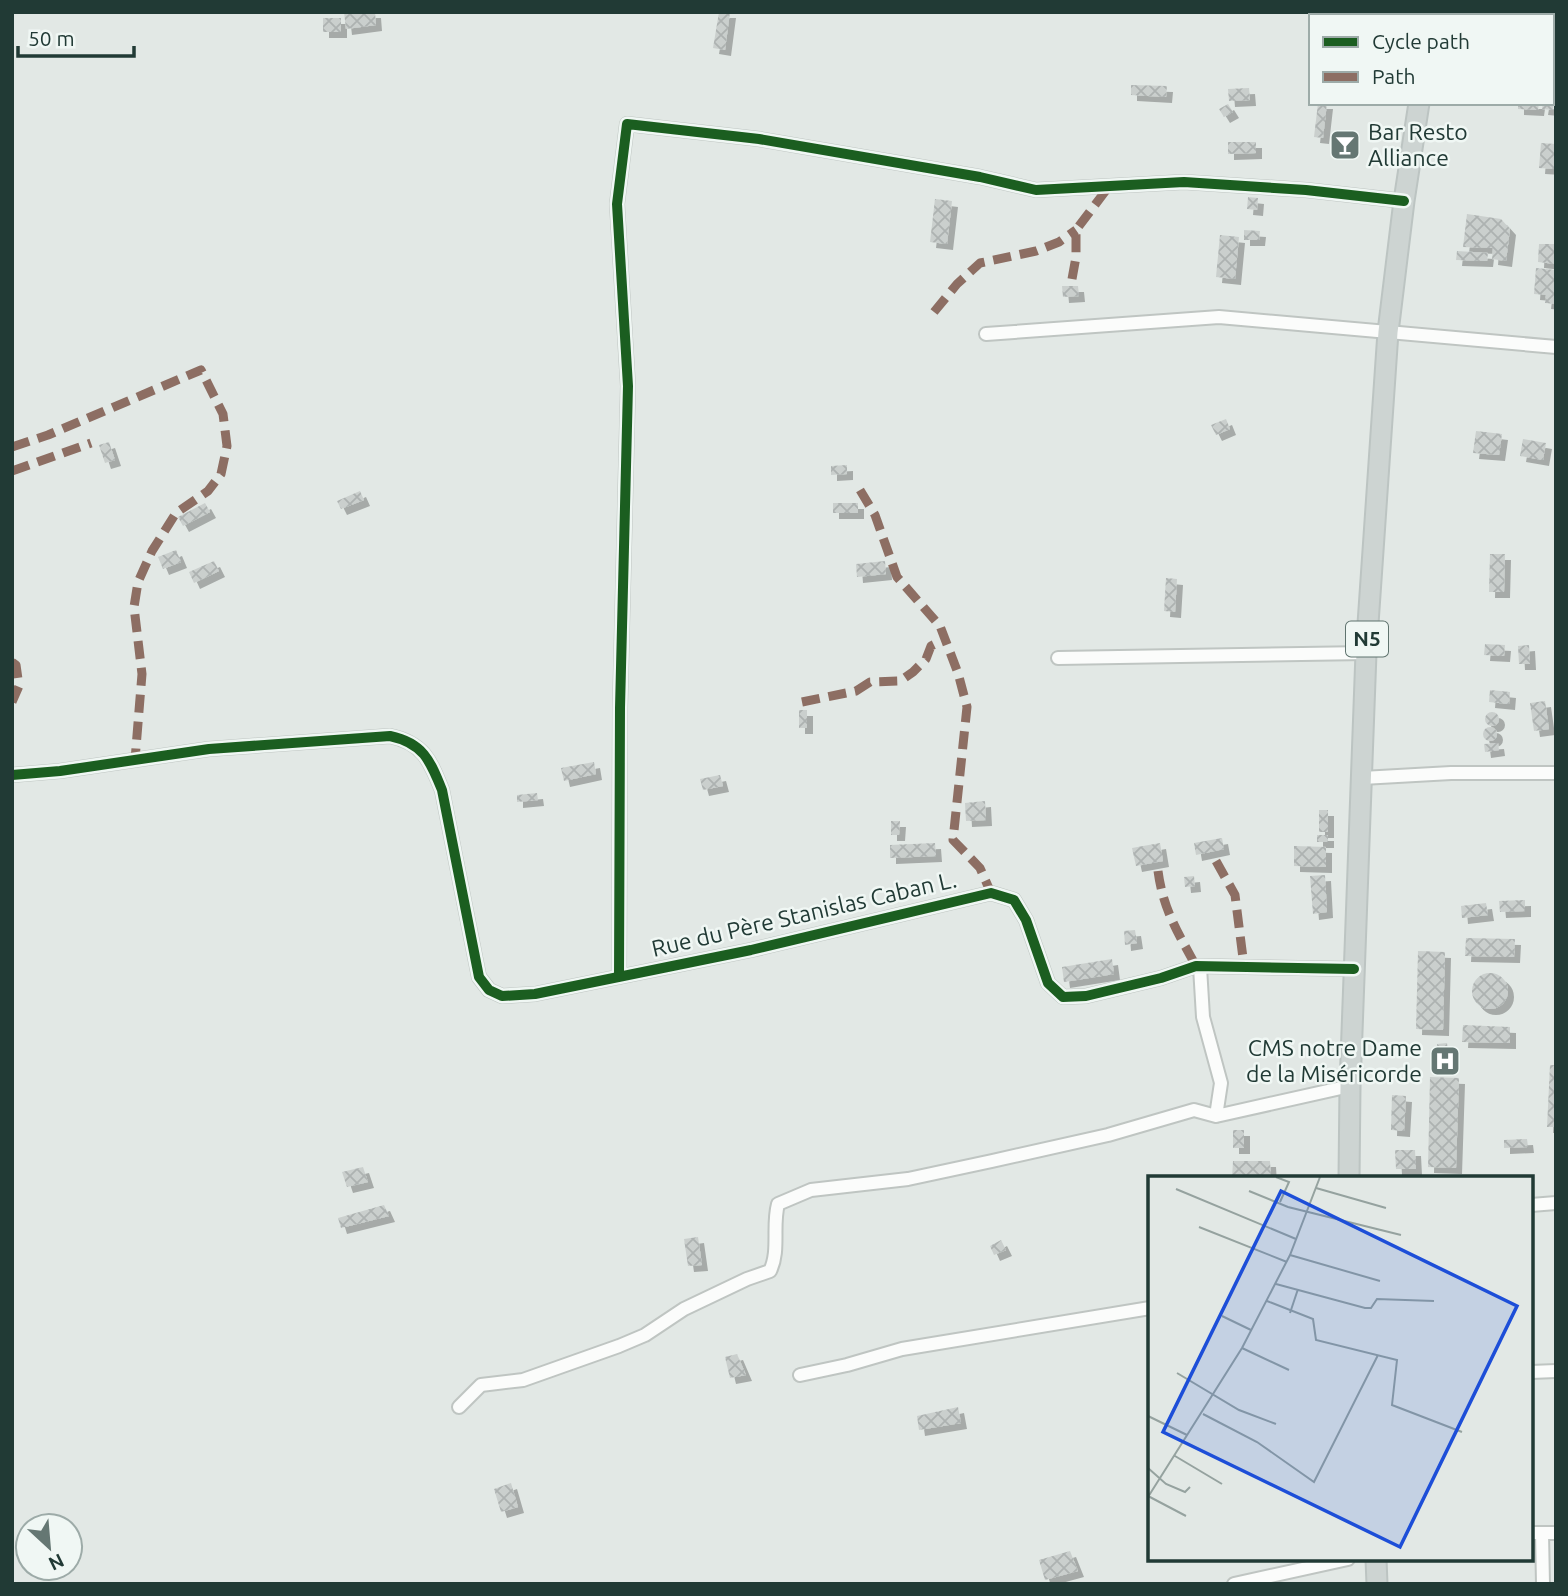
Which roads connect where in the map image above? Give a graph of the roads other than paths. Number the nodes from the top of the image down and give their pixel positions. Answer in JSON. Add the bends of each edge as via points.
{"nodes":[{"id":1,"x":1419,"y":105,"type":"edge"},
{"id":2,"x":1404,"y":201,"type":"junction"},
{"id":3,"x":1388,"y":332,"type":"junction"},
{"id":4,"x":986,"y":334,"type":"dead end"},
{"id":5,"x":1556,"y":347,"type":"edge"},
{"id":6,"x":1366,"y":653,"type":"junction"},
{"id":7,"x":1058,"y":658,"type":"dead end"},
{"id":8,"x":1554,"y":773,"type":"dead end"},
{"id":9,"x":12,"y":775,"type":"edge"},
{"id":10,"x":1362,"y":778,"type":"junction"},
{"id":11,"x":1200,"y":967,"type":"junction"},
{"id":12,"x":1354,"y":969,"type":"junction"},
{"id":13,"x":619,"y":977,"type":"junction"},
{"id":14,"x":1350,"y":1086,"type":"junction"},
{"id":15,"x":1216,"y":1116,"type":"junction"},
{"id":16,"x":1349,"y":1176,"type":"edge"},
{"id":17,"x":1556,"y":1203,"type":"edge"},
{"id":18,"x":1533,"y":1205,"type":"edge"},
{"id":19,"x":1148,"y":1308,"type":"edge"},
{"id":20,"x":1556,"y":1371,"type":"edge"},
{"id":21,"x":1533,"y":1372,"type":"edge"},
{"id":22,"x":800,"y":1375,"type":"dead end"},
{"id":23,"x":459,"y":1407,"type":"dead end"},
{"id":24,"x":1543,"y":1533,"type":"edge"},
{"id":25,"x":1339,"y":1561,"type":"edge"},
{"id":26,"x":1376,"y":1561,"type":"edge"},
{"id":27,"x":1234,"y":1584,"type":"edge"},
{"id":28,"x":1377,"y":1584,"type":"edge"},
{"id":29,"x":1543,"y":1584,"type":"edge"}],
"edges":[{"from":1,"to":2,"type":"main road","name":"N5","number":"N5"},
{"from":2,"to":3,"type":"main road","name":"N5","number":"N5"},
{"from":2,"to":13,"type":"street","via":[[1184,182],[1036,190],[759,139],[627,124],[617,204],[628,386]]},
{"from":3,"to":4,"type":"street","via":[[1219,317]]},
{"from":3,"to":5,"type":"street"},
{"from":3,"to":6,"type":"main road","name":"N5","number":"N5"},
{"from":6,"to":7,"type":"street"},
{"from":6,"to":10,"type":"main road","name":"N5","number":"N5"},
{"from":8,"to":10,"type":"street"},
{"from":9,"to":13,"type":"street","name":"Rue du Père Stanislas Caban L.","via":[[209,749],[390,736],[403,739],[422,752],[442,790],[484,985],[510,996]]},
{"from":10,"to":12,"type":"main road","name":"N5","number":"N5"},
{"from":11,"to":12,"type":"street","name":"Rue du Père Stanislas Caban L."},
{"from":11,"to":13,"type":"street","name":"Rue du Père Stanislas Caban L.","via":[[1086,996],[1063,997],[1048,984],[1026,920],[1014,900],[991,893]]},
{"from":11,"to":15,"type":"street","via":[[1203,1017],[1221,1083]]},
{"from":12,"to":14,"type":"main road","name":"N5","number":"N5"},
{"from":14,"to":15,"type":"street"},
{"from":14,"to":16,"type":"main road","name":"N5","number":"N5"},
{"from":15,"to":23,"type":"street","via":[[1194,1110],[981,1164],[908,1179],[811,1190],[778,1204],[775,1263],[770,1271],[684,1309],[619,1346],[523,1380],[481,1385]]},
{"from":17,"to":18,"type":"street"},
{"from":19,"to":22,"type":"street","via":[[902,1349]]},
{"from":20,"to":21,"type":"street"},
{"from":24,"to":29,"type":"street"},
{"from":25,"to":27,"type":"street"},
{"from":26,"to":28,"type":"main road"}]}
